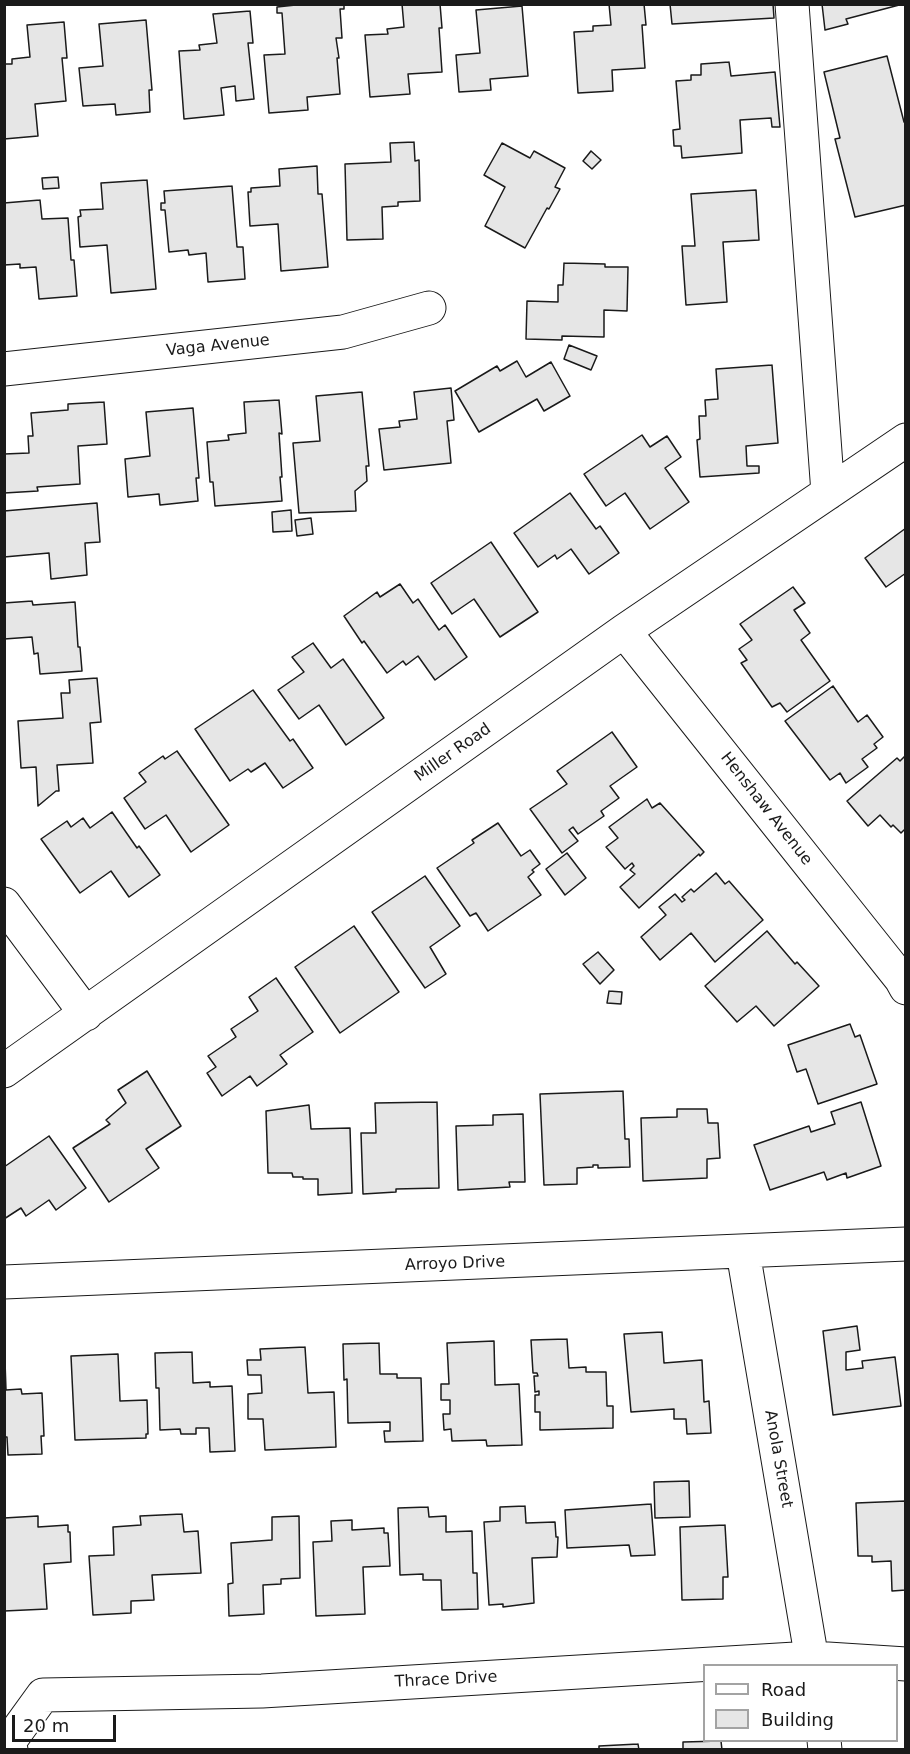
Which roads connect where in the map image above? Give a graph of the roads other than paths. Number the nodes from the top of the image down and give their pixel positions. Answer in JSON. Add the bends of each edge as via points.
{"nodes":[{"id":1,"x":792,"y":4,"type":"edge"},
{"id":2,"x":429,"y":308,"type":"dead end"},
{"id":3,"x":4,"y":369,"type":"edge"},
{"id":4,"x":906,"y":440,"type":"edge"},
{"id":5,"x":828,"y":493,"type":"junction"},
{"id":6,"x":624,"y":631,"type":"junction"},
{"id":7,"x":4,"y":904,"type":"edge"},
{"id":8,"x":906,"y":988,"type":"edge"},
{"id":9,"x":86,"y":1014,"type":"junction"},
{"id":10,"x":4,"y":1071,"type":"edge"},
{"id":11,"x":906,"y":1244,"type":"edge"},
{"id":12,"x":742,"y":1252,"type":"junction"},
{"id":13,"x":4,"y":1282,"type":"edge"},
{"id":14,"x":813,"y":1662,"type":"edge"},
{"id":15,"x":774,"y":1664,"type":"edge"},
{"id":16,"x":906,"y":1664,"type":"edge"},
{"id":17,"x":703,"y":1668,"type":"edge"},
{"id":18,"x":10,"y":1745,"type":"edge"}],
"edges":[{"from":1,"to":5,"type":"street"},
{"from":2,"to":3,"type":"street","name":"Vaga Avenue","via":[[343,332]]},
{"from":4,"to":5,"type":"street","name":"Miller Road"},
{"from":5,"to":6,"type":"street","name":"Miller Road"},
{"from":6,"to":8,"type":"street","name":"Henshaw Avenue"},
{"from":6,"to":9,"type":"street","name":"Miller Road"},
{"from":7,"to":9,"type":"street"},
{"from":9,"to":10,"type":"street","name":"Miller Road"},
{"from":11,"to":12,"type":"street","name":"Arroyo Drive"},
{"from":12,"to":13,"type":"street","name":"Arroyo Drive"},
{"from":12,"to":14,"type":"street","name":"Anola Street"},
{"from":14,"to":15,"type":"street","name":"Thrace Drive"},
{"from":14,"to":16,"type":"street","name":"Thrace Drive"},
{"from":17,"to":18,"type":"street","name":"Thrace Drive","via":[[262,1690],[43,1695]]}]}
